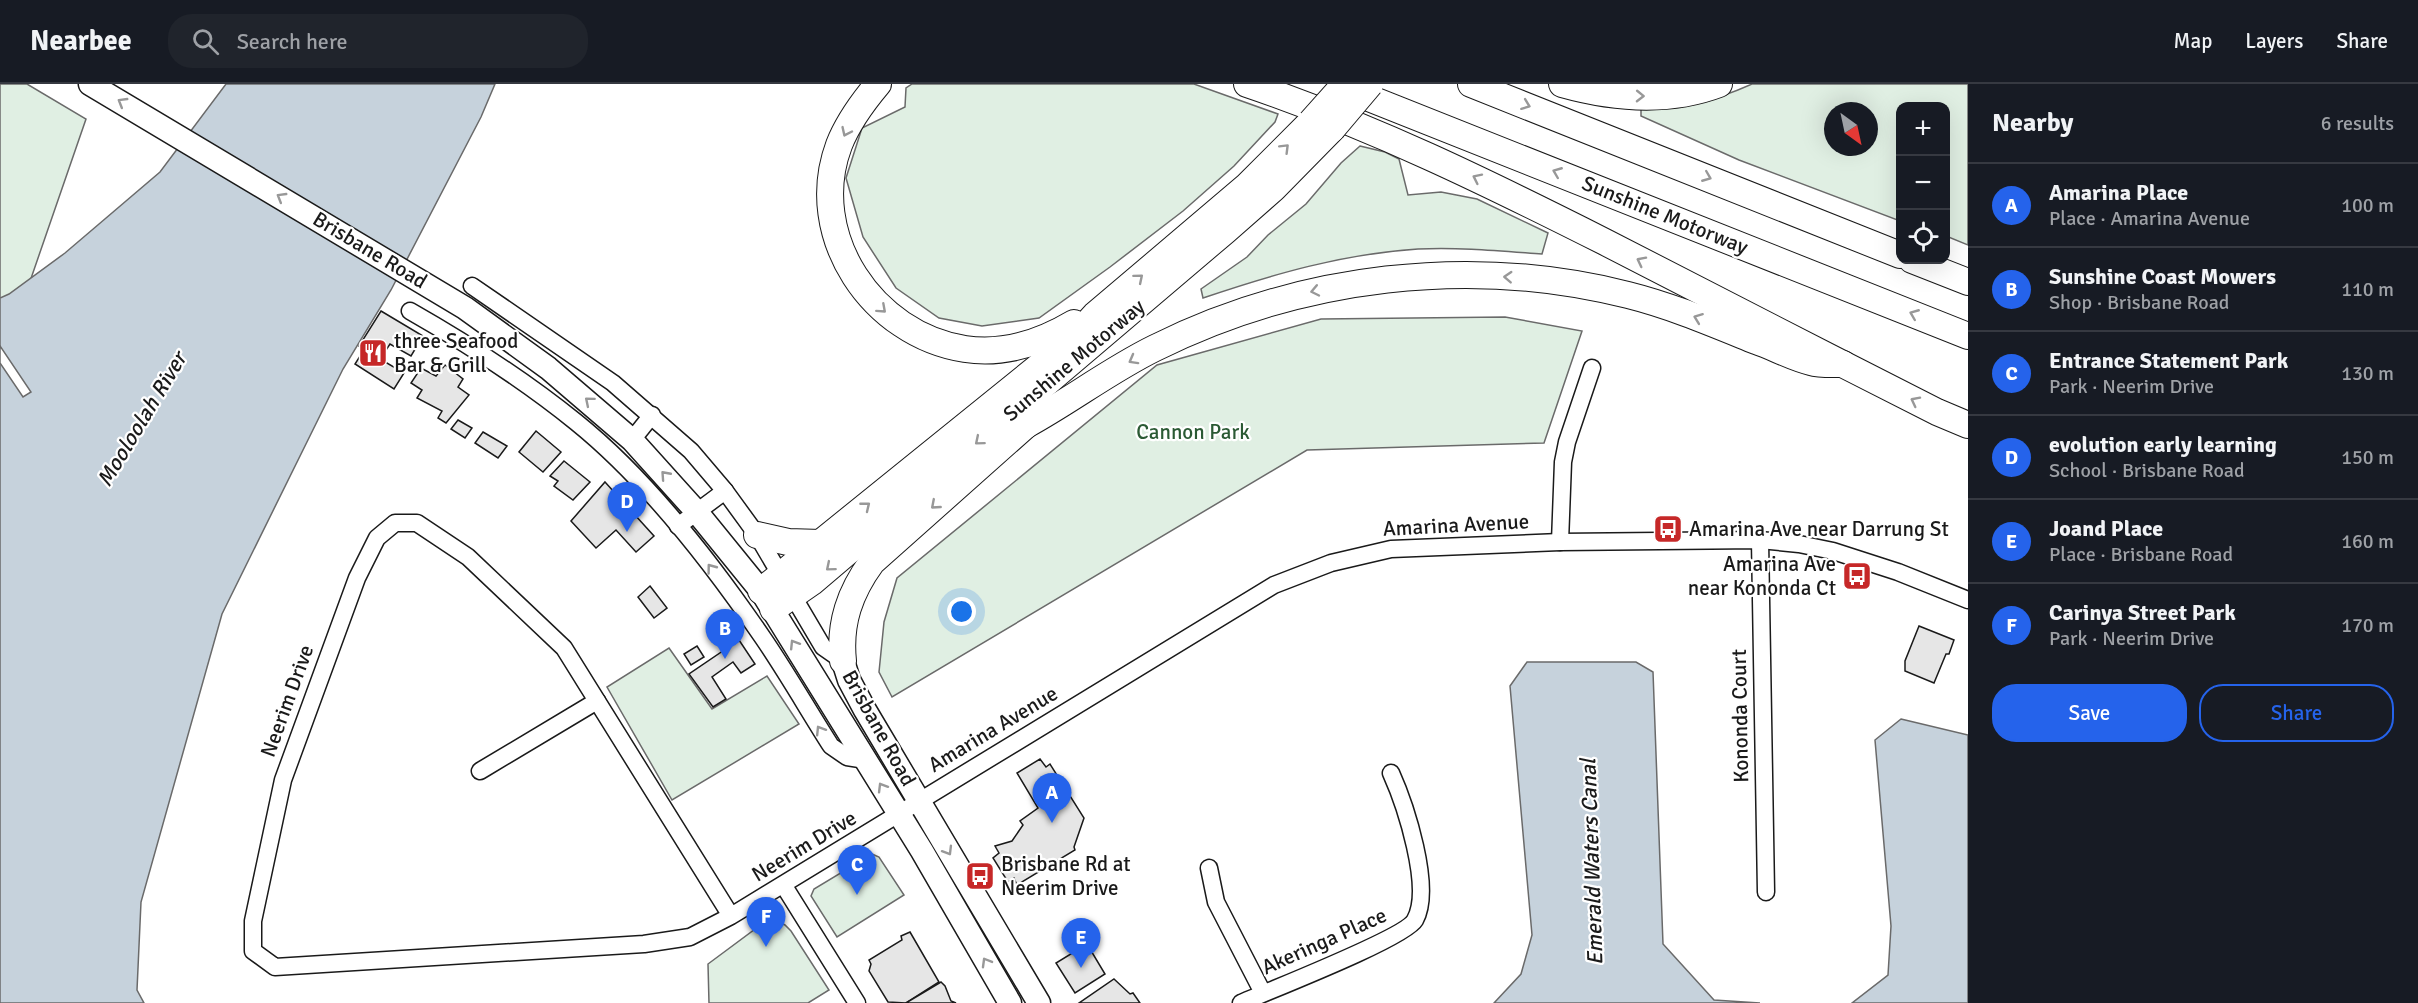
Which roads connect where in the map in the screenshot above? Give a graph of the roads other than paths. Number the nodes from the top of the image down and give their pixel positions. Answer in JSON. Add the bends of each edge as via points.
{"nodes":[{"id":1,"x":90,"y":84,"type":"edge"},
{"id":2,"x":878,"y":84,"type":"edge"},
{"id":3,"x":1247,"y":84,"type":"edge"},
{"id":4,"x":1333,"y":84,"type":"edge"},
{"id":5,"x":1345,"y":84,"type":"edge"},
{"id":6,"x":1370,"y":84,"type":"edge"},
{"id":7,"x":1471,"y":84,"type":"edge"},
{"id":8,"x":1562,"y":84,"type":"edge"},
{"id":9,"x":1719,"y":84,"type":"edge"},
{"id":10,"x":1321,"y":126,"type":"junction"},
{"id":11,"x":1247,"y":212,"type":"junction"},
{"id":12,"x":1896,"y":253,"type":"edge"},
{"id":13,"x":1922,"y":264,"type":"edge"},
{"id":14,"x":1968,"y":282,"type":"edge"},
{"id":15,"x":472,"y":286,"type":"dead end"},
{"id":16,"x":410,"y":311,"type":"dead end"},
{"id":17,"x":1095,"y":315,"type":"junction"},
{"id":18,"x":1968,"y":336,"type":"edge"},
{"id":19,"x":1843,"y":364,"type":"junction"},
{"id":20,"x":1592,"y":368,"type":"dead end"},
{"id":21,"x":652,"y":415,"type":"junction"},
{"id":22,"x":1026,"y":425,"type":"junction"},
{"id":23,"x":1968,"y":425,"type":"edge"},
{"id":24,"x":632,"y":440,"type":"junction"},
{"id":25,"x":725,"y":491,"type":"junction"},
{"id":26,"x":696,"y":511,"type":"junction"},
{"id":27,"x":678,"y":525,"type":"junction"},
{"id":28,"x":757,"y":535,"type":"junction"},
{"id":29,"x":1760,"y":540,"type":"junction"},
{"id":30,"x":1560,"y":542,"type":"junction"},
{"id":31,"x":821,"y":543,"type":"junction"},
{"id":32,"x":777,"y":593,"type":"junction"},
{"id":33,"x":1968,"y":600,"type":"edge"},
{"id":34,"x":843,"y":661,"type":"junction"},
{"id":35,"x":597,"y":701,"type":"junction"},
{"id":36,"x":866,"y":760,"type":"junction"},
{"id":37,"x":480,"y":771,"type":"dead end"},
{"id":38,"x":1391,"y":773,"type":"dead end"},
{"id":39,"x":919,"y":801,"type":"junction"},
{"id":40,"x":899,"y":814,"type":"junction"},
{"id":41,"x":1209,"y":868,"type":"dead end"},
{"id":42,"x":784,"y":886,"type":"junction"},
{"id":43,"x":1766,"y":892,"type":"dead end"},
{"id":44,"x":731,"y":916,"type":"junction"},
{"id":45,"x":1263,"y":993,"type":"junction"},
{"id":46,"x":857,"y":1003,"type":"edge"},
{"id":47,"x":1010,"y":1003,"type":"edge"},
{"id":48,"x":1039,"y":1003,"type":"edge"},
{"id":49,"x":1241,"y":1003,"type":"edge"}],
"edges":[{"from":24,"to":1,"type":"main road","name":"Brisbane Road","one_way":true,"via":[[522,348],[421,281]]},
{"from":2,"to":17,"type":"highway","one_way":true,"via":[[858,108],[839,146],[830,195],[836,237],[846,263],[870,298],[886,314],[919,334],[967,350],[1013,348]]},
{"from":19,"to":3,"type":"highway","one_way":true,"via":[[1421,151]]},
{"from":18,"to":4,"type":"highway","name":"Sunshine Motorway","one_way":true},
{"from":5,"to":10,"type":"highway","name":"Sunshine Motorway","bridge":true},
{"from":6,"to":10,"type":"highway","name":"Sunshine Motorway","bridge":true},
{"from":7,"to":12,"type":"highway","one_way":true},
{"from":8,"to":9,"type":"highway","one_way":true,"via":[[1603,94],[1635,96],[1693,92]]},
{"from":10,"to":11,"type":"highway","name":"Sunshine Motorway","via":[[1274,188]]},
{"from":17,"to":10,"type":"highway","name":"Sunshine Motorway","one_way":true},
{"from":11,"to":22,"type":"highway","via":[[1230,238]]},
{"from":11,"to":32,"type":"highway","name":"Sunshine Motorway","one_way":true,"via":[[812,582]]},
{"from":13,"to":14,"type":"highway"},
{"from":15,"to":21,"type":"street","name":"Brisbane Road","via":[[579,358]]},
{"from":16,"to":27,"type":"street","name":"Brisbane Road","via":[[505,370],[577,423]]},
{"from":31,"to":17,"type":"highway","name":"Sunshine Motorway","one_way":true,"via":[[1072,339]]},
{"from":19,"to":22,"type":"highway","one_way":true,"via":[[1811,362],[1628,295],[1520,278],[1430,276],[1310,291],[1221,318],[1153,348]]},
{"from":23,"to":19,"type":"highway","one_way":true},
{"from":20,"to":30,"type":"street","via":[[1563,462]]},
{"from":21,"to":24,"type":"street"},
{"from":21,"to":25,"type":"street","name":"Brisbane Road","via":[[691,451]]},
{"from":22,"to":34,"type":"highway","one_way":true,"via":[[872,562],[855,588],[844,617]]},
{"from":26,"to":24,"type":"main road","name":"Brisbane Road","one_way":true},
{"from":25,"to":26,"type":"street"},
{"from":25,"to":28,"type":"street","name":"Brisbane Road"},
{"from":26,"to":27,"type":"street"},
{"from":26,"to":32,"type":"main road","name":"Brisbane Road"},
{"from":36,"to":27,"type":"street","name":"Brisbane Road","one_way":true,"via":[[847,757],[831,746],[763,639]]},
{"from":28,"to":31,"type":"highway","via":[[788,542]]},
{"from":28,"to":32,"type":"street","name":"Brisbane Road"},
{"from":29,"to":30,"type":"street","name":"Amarina Avenue"},
{"from":29,"to":33,"type":"street","name":"Amarina Avenue","via":[[1833,551]]},
{"from":29,"to":43,"type":"street","name":"Kononda Court"},
{"from":30,"to":39,"type":"street","name":"Amarina Avenue","via":[[1391,549],[1300,574],[1230,611]]},
{"from":31,"to":32,"type":"highway","name":"Sunshine Motorway"},
{"from":32,"to":34,"type":"street","name":"Brisbane Road","via":[[823,647]]},
{"from":36,"to":32,"type":"main road","name":"Brisbane Road","one_way":true},
{"from":34,"to":39,"type":"main road","name":"Brisbane Road","via":[[853,689]]},
{"from":35,"to":37,"type":"street"},
{"from":35,"to":44,"type":"street","name":"Neerim Drive"},
{"from":35,"to":44,"type":"street","name":"Neerim Drive","via":[[564,648],[468,557],[417,523],[394,523],[377,538],[357,578],[282,780],[253,921],[253,951],[275,967],[632,944],[690,937]]},
{"from":40,"to":36,"type":"main road","name":"Brisbane Road","one_way":true},
{"from":38,"to":45,"type":"street","name":"Akeringa Place","via":[[1404,803],[1416,856],[1420,903],[1414,922],[1390,938]]},
{"from":39,"to":40,"type":"street","name":"Amarina Avenue"},
{"from":39,"to":48,"type":"main road","name":"Brisbane Road","one_way":true},
{"from":40,"to":42,"type":"street","name":"Neerim Drive"},
{"from":47,"to":40,"type":"main road","name":"Brisbane Road","one_way":true},
{"from":41,"to":45,"type":"street","via":[[1216,902]]},
{"from":42,"to":44,"type":"street","name":"Neerim Drive"},
{"from":42,"to":46,"type":"street"},
{"from":45,"to":49,"type":"street","name":"Akeringa Place"}]}
